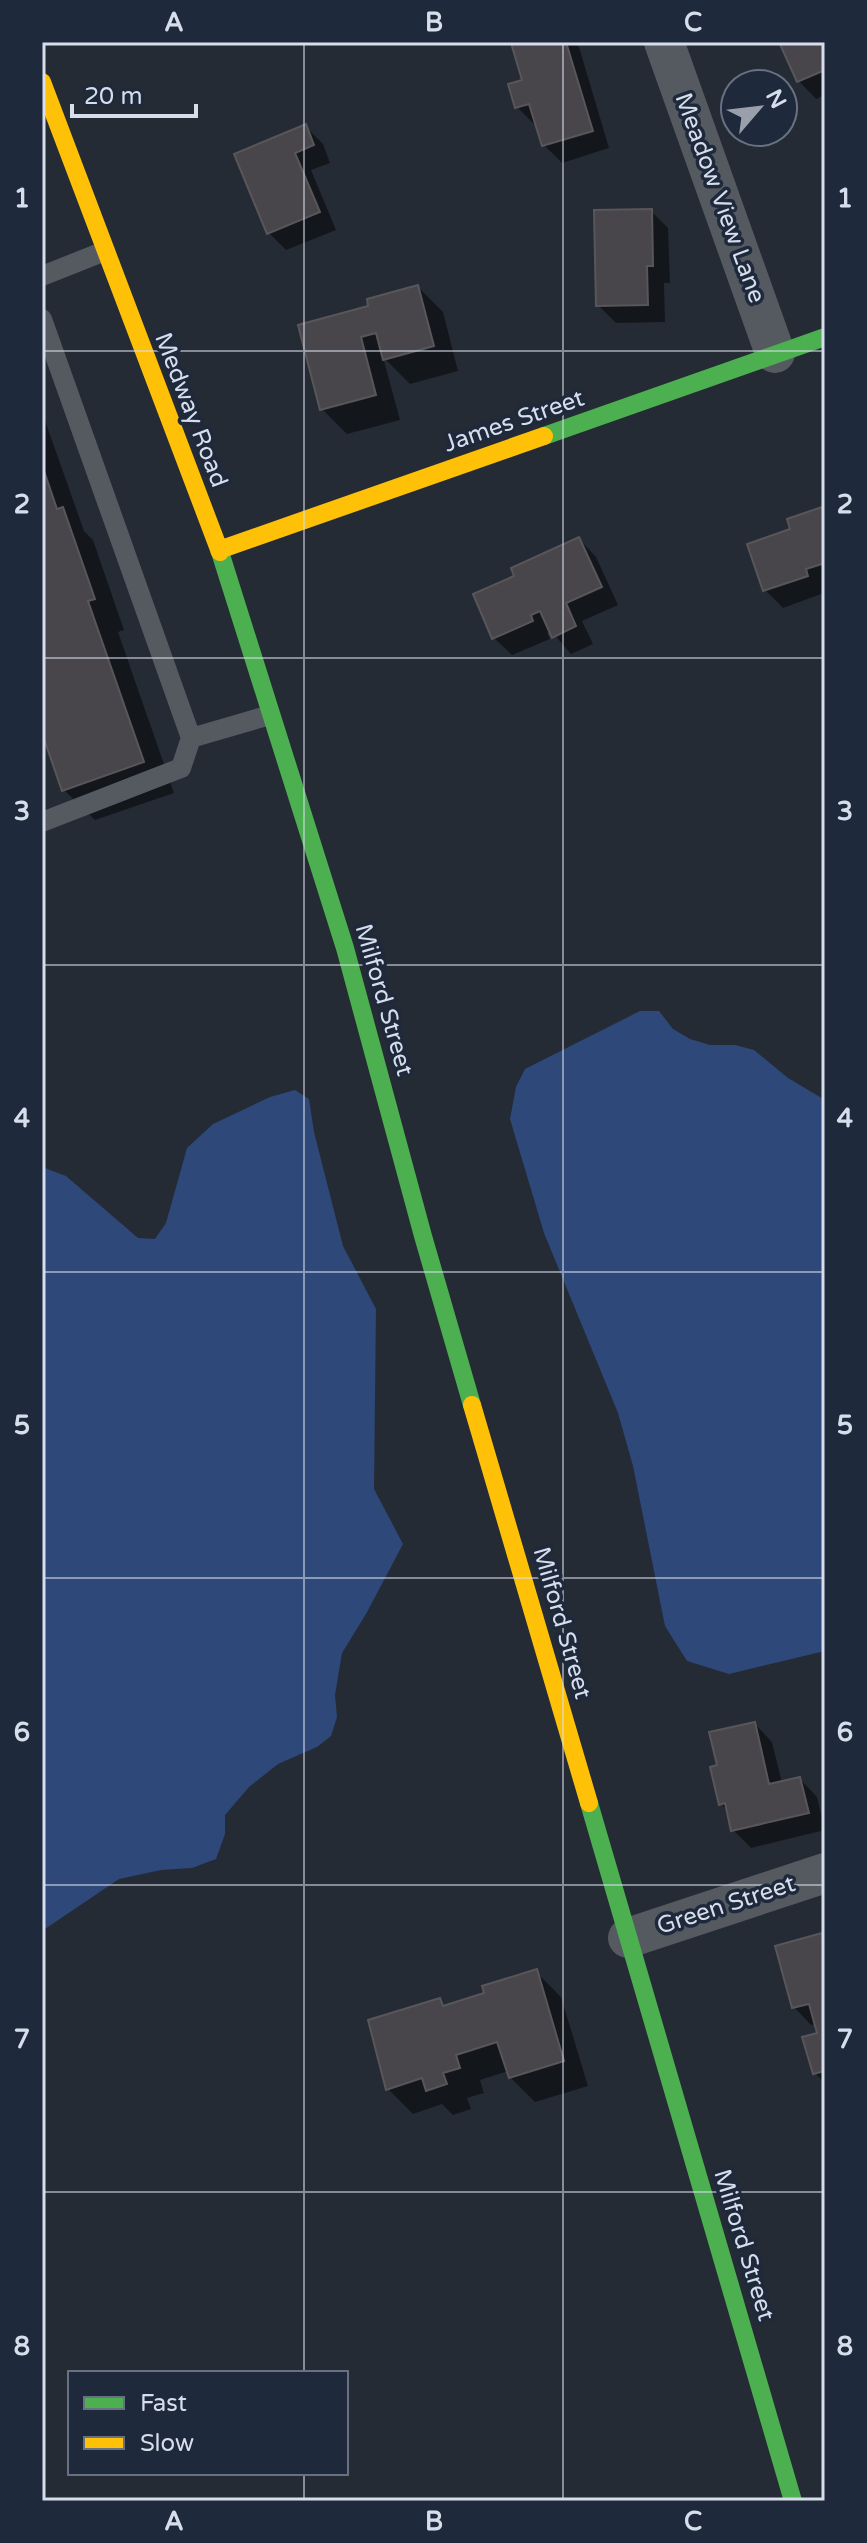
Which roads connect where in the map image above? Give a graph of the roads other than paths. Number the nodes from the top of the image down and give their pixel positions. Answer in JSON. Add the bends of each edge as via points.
{"nodes":[{"id":1,"x":664,"y":42,"type":"edge"},
{"id":2,"x":42,"y":82,"type":"edge"},
{"id":3,"x":105,"y":251,"type":"junction"},
{"id":4,"x":42,"y":276,"type":"edge"},
{"id":5,"x":42,"y":319,"type":"edge"},
{"id":6,"x":825,"y":337,"type":"edge"},
{"id":7,"x":775,"y":353,"type":"junction"},
{"id":8,"x":219,"y":550,"type":"junction"},
{"id":9,"x":270,"y":715,"type":"junction"},
{"id":10,"x":191,"y":738,"type":"junction"},
{"id":11,"x":284,"y":759,"type":"joint"},
{"id":12,"x":42,"y":822,"type":"edge"},
{"id":13,"x":825,"y":1873,"type":"edge"},
{"id":14,"x":628,"y":1938,"type":"junction"},
{"id":15,"x":793,"y":2501,"type":"edge"}],
"edges":[{"from":1,"to":7,"type":"street","name":"Meadow View Lane"},
{"from":2,"to":3,"type":"main road","name":"Medway Road"},
{"from":3,"to":4,"type":"lane"},
{"from":3,"to":8,"type":"main road","name":"Medway Road"},
{"from":5,"to":10,"type":"lane"},
{"from":6,"to":7,"type":"main road","name":"James Street"},
{"from":7,"to":8,"type":"main road","name":"James Street"},
{"from":8,"to":9,"type":"main road","name":"Medway Road"},
{"from":9,"to":10,"type":"lane"},
{"from":9,"to":11,"type":"main road","name":"Medway Road"},
{"from":10,"to":12,"type":"lane","via":[[181,768]]},
{"from":11,"to":14,"type":"main road","name":"Milford Street","via":[[345,948],[423,1236]]},
{"from":13,"to":14,"type":"street","name":"Green Street"},
{"from":14,"to":15,"type":"main road","name":"Milford Street"}]}
